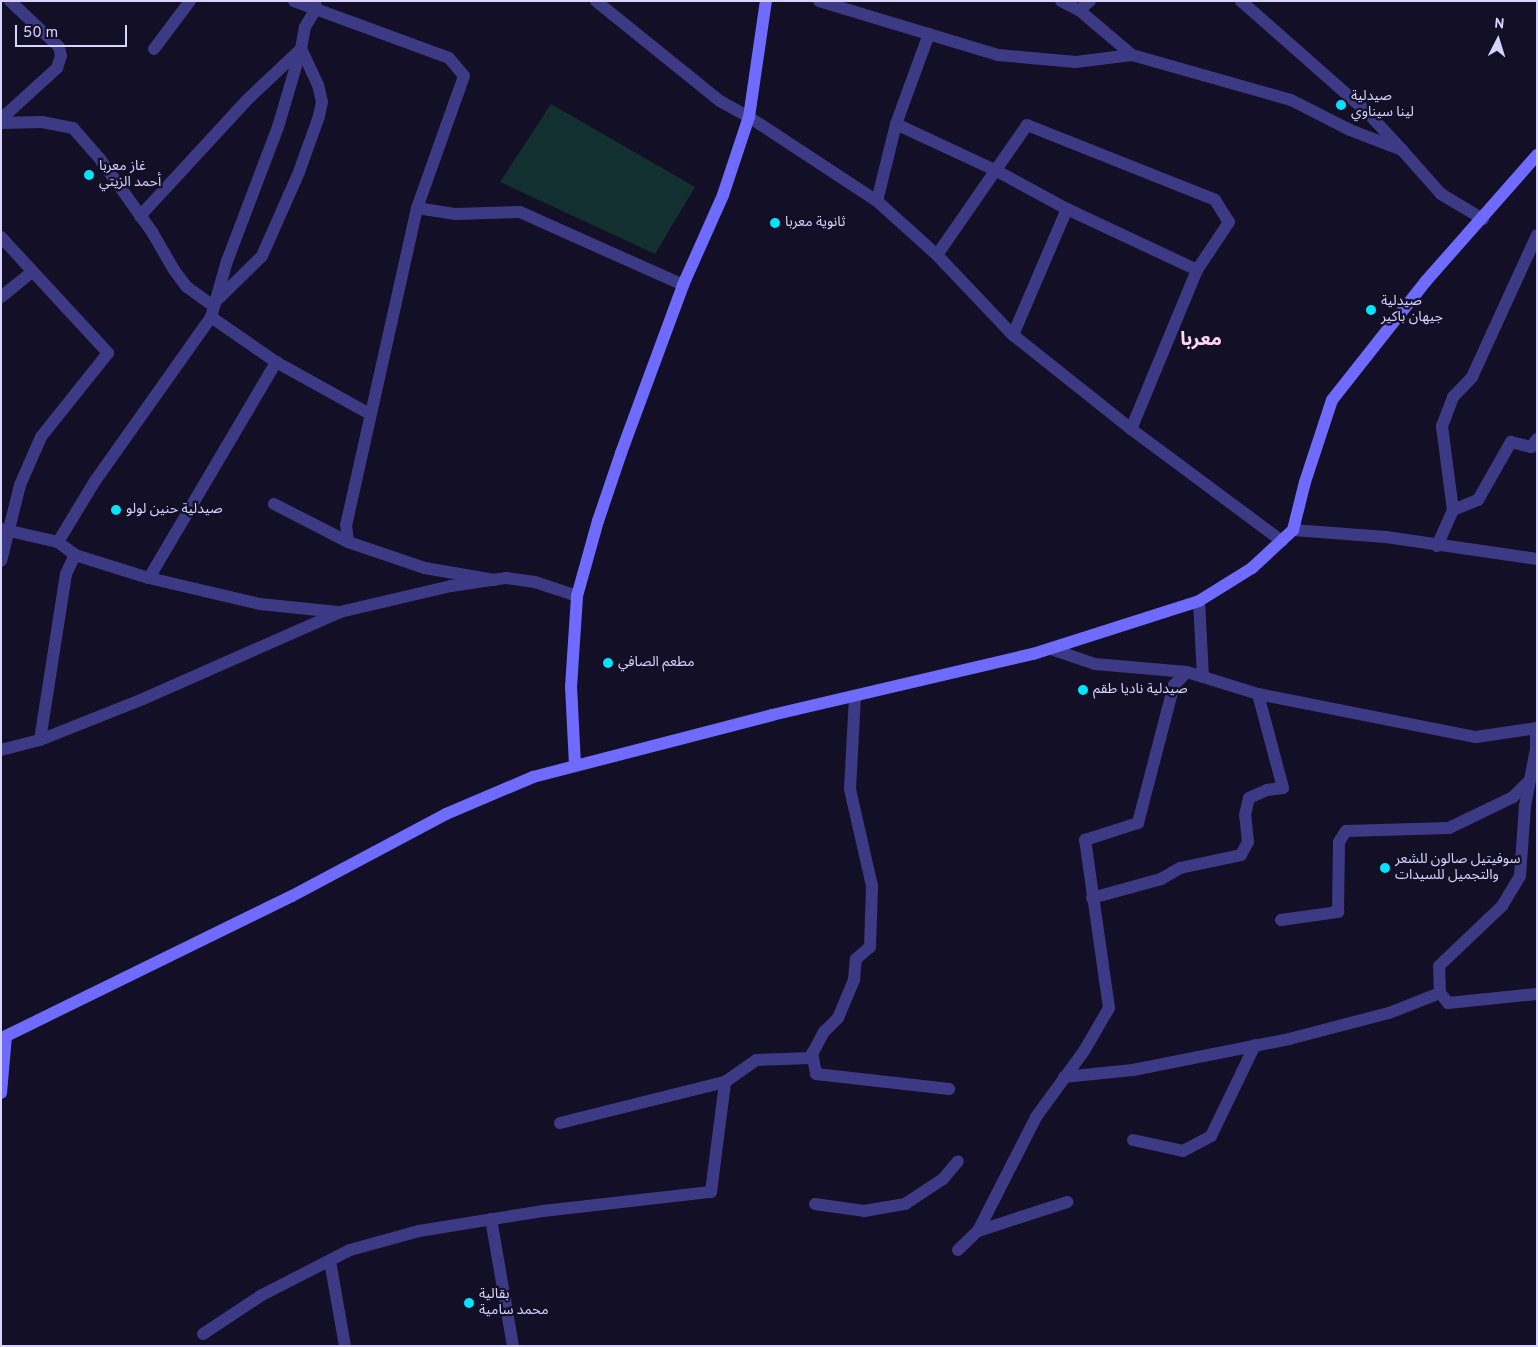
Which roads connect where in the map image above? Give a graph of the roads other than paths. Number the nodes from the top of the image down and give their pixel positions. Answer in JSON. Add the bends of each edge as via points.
{"nodes":[{"id":1,"x":10,"y":1,"type":"edge"},
{"id":2,"x":190,"y":1,"type":"edge"},
{"id":3,"x":294,"y":1,"type":"edge"},
{"id":4,"x":596,"y":1,"type":"edge"},
{"id":5,"x":766,"y":1,"type":"edge"},
{"id":6,"x":819,"y":1,"type":"edge"},
{"id":7,"x":1061,"y":1,"type":"edge"},
{"id":8,"x":1090,"y":1,"type":"edge"},
{"id":9,"x":1241,"y":1,"type":"edge"},
{"id":10,"x":316,"y":5,"type":"edge"},
{"id":11,"x":1079,"y":10,"type":"junction"},
{"id":12,"x":929,"y":34,"type":"junction"},
{"id":13,"x":301,"y":48,"type":"junction"},
{"id":14,"x":154,"y":49,"type":"dead end"},
{"id":15,"x":1132,"y":54,"type":"junction"},
{"id":16,"x":749,"y":117,"type":"junction"},
{"id":17,"x":1,"y":119,"type":"edge"},
{"id":18,"x":1,"y":123,"type":"edge"},
{"id":19,"x":896,"y":124,"type":"junction"},
{"id":20,"x":1402,"y":150,"type":"junction"},
{"id":21,"x":1537,"y":155,"type":"edge"},
{"id":22,"x":997,"y":171,"type":"junction"},
{"id":23,"x":877,"y":201,"type":"junction"},
{"id":24,"x":417,"y":208,"type":"junction"},
{"id":25,"x":1067,"y":209,"type":"junction"},
{"id":26,"x":140,"y":216,"type":"junction"},
{"id":27,"x":1483,"y":219,"type":"junction"},
{"id":28,"x":1537,"y":235,"type":"edge"},
{"id":29,"x":1,"y":237,"type":"edge"},
{"id":30,"x":937,"y":255,"type":"junction"},
{"id":31,"x":1197,"y":270,"type":"junction"},
{"id":32,"x":31,"y":272,"type":"junction"},
{"id":33,"x":683,"y":285,"type":"junction"},
{"id":34,"x":1,"y":297,"type":"edge"},
{"id":35,"x":212,"y":311,"type":"junction"},
{"id":36,"x":1013,"y":335,"type":"junction"},
{"id":37,"x":276,"y":362,"type":"junction"},
{"id":38,"x":370,"y":414,"type":"junction"},
{"id":39,"x":1131,"y":429,"type":"junction"},
{"id":40,"x":1535,"y":445,"type":"edge"},
{"id":41,"x":274,"y":504,"type":"dead end"},
{"id":42,"x":1454,"y":510,"type":"junction"},
{"id":43,"x":4,"y":529,"type":"edge"},
{"id":44,"x":1293,"y":530,"type":"junction"},
{"id":45,"x":1282,"y":541,"type":"junction"},
{"id":46,"x":58,"y":542,"type":"junction"},
{"id":47,"x":348,"y":542,"type":"junction"},
{"id":48,"x":1437,"y":546,"type":"junction"},
{"id":49,"x":75,"y":554,"type":"junction"},
{"id":50,"x":1537,"y":559,"type":"edge"},
{"id":51,"x":1,"y":561,"type":"edge"},
{"id":52,"x":149,"y":578,"type":"junction"},
{"id":53,"x":494,"y":580,"type":"junction"},
{"id":54,"x":577,"y":596,"type":"junction"},
{"id":55,"x":1198,"y":601,"type":"junction"},
{"id":56,"x":340,"y":612,"type":"junction"},
{"id":57,"x":1051,"y":649,"type":"junction"},
{"id":58,"x":1187,"y":672,"type":"junction"},
{"id":59,"x":1203,"y":677,"type":"junction"},
{"id":60,"x":1258,"y":694,"type":"junction"},
{"id":61,"x":854,"y":696,"type":"junction"},
{"id":62,"x":1536,"y":728,"type":"edge"},
{"id":63,"x":40,"y":740,"type":"junction"},
{"id":64,"x":1,"y":750,"type":"edge"},
{"id":65,"x":575,"y":765,"type":"junction"},
{"id":66,"x":1529,"y":781,"type":"junction"},
{"id":67,"x":1092,"y":898,"type":"junction"},
{"id":68,"x":1281,"y":920,"type":"dead end"},
{"id":69,"x":1440,"y":993,"type":"junction"},
{"id":70,"x":1537,"y":994,"type":"edge"},
{"id":71,"x":3,"y":1037,"type":"edge"},
{"id":72,"x":1255,"y":1045,"type":"junction"},
{"id":73,"x":812,"y":1053,"type":"junction"},
{"id":74,"x":1064,"y":1077,"type":"junction"},
{"id":75,"x":725,"y":1082,"type":"junction"},
{"id":76,"x":949,"y":1089,"type":"dead end"},
{"id":77,"x":1,"y":1093,"type":"edge"},
{"id":78,"x":560,"y":1123,"type":"dead end"},
{"id":79,"x":1133,"y":1140,"type":"dead end"},
{"id":80,"x":958,"y":1161,"type":"dead end"},
{"id":81,"x":1068,"y":1202,"type":"dead end"},
{"id":82,"x":815,"y":1204,"type":"dead end"},
{"id":83,"x":492,"y":1219,"type":"junction"},
{"id":84,"x":978,"y":1231,"type":"junction"},
{"id":85,"x":958,"y":1250,"type":"dead end"},
{"id":86,"x":330,"y":1261,"type":"junction"},
{"id":87,"x":203,"y":1334,"type":"dead end"},
{"id":88,"x":345,"y":1346,"type":"edge"},
{"id":89,"x":513,"y":1346,"type":"edge"}],
"edges":[{"from":1,"to":17,"type":"street","via":[[59,47],[61,56],[57,68]]},
{"from":2,"to":14,"type":"street"},
{"from":3,"to":10,"type":"street"},
{"from":4,"to":16,"type":"street","via":[[690,79]]},
{"from":5,"to":16,"type":"main road"},
{"from":6,"to":12,"type":"street"},
{"from":7,"to":11,"type":"street"},
{"from":8,"to":11,"type":"street"},
{"from":9,"to":20,"type":"street","via":[[1368,113]]},
{"from":10,"to":13,"type":"street","via":[[305,27]]},
{"from":10,"to":24,"type":"street","via":[[449,58],[464,76]]},
{"from":11,"to":15,"type":"street"},
{"from":12,"to":15,"type":"street","via":[[1008,56],[1076,62]]},
{"from":12,"to":19,"type":"street"},
{"from":13,"to":26,"type":"street","via":[[248,99]]},
{"from":13,"to":35,"type":"street","via":[[278,127]]},
{"from":13,"to":35,"type":"street","via":[[318,85],[322,102],[319,116],[300,172],[262,256]]},
{"from":15,"to":20,"type":"street","via":[[1291,100],[1350,130]]},
{"from":16,"to":23,"type":"street"},
{"from":16,"to":33,"type":"main road","via":[[724,195]]},
{"from":18,"to":26,"type":"street","via":[[42,122],[72,128],[100,159]]},
{"from":19,"to":22,"type":"street"},
{"from":19,"to":23,"type":"street"},
{"from":20,"to":27,"type":"street","via":[[1441,194]]},
{"from":21,"to":27,"type":"main road"},
{"from":22,"to":25,"type":"street"},
{"from":22,"to":30,"type":"street"},
{"from":22,"to":31,"type":"street","via":[[1027,125],[1215,200],[1229,222]]},
{"from":23,"to":30,"type":"street"},
{"from":24,"to":33,"type":"street","via":[[456,214],[520,212]]},
{"from":24,"to":38,"type":"street","via":[[395,316]]},
{"from":25,"to":31,"type":"street"},
{"from":25,"to":36,"type":"street"},
{"from":26,"to":35,"type":"street","via":[[187,287]]},
{"from":27,"to":44,"type":"main road","via":[[1426,282],[1332,400]]},
{"from":28,"to":42,"type":"street","via":[[1472,377],[1453,397],[1442,426]]},
{"from":29,"to":32,"type":"street"},
{"from":30,"to":36,"type":"street"},
{"from":31,"to":39,"type":"street"},
{"from":32,"to":34,"type":"street"},
{"from":32,"to":43,"type":"street","via":[[108,352],[41,437]]},
{"from":33,"to":54,"type":"main road","via":[[598,520]]},
{"from":35,"to":37,"type":"street"},
{"from":35,"to":46,"type":"street","via":[[95,481]]},
{"from":36,"to":39,"type":"street"},
{"from":37,"to":38,"type":"street"},
{"from":37,"to":52,"type":"street"},
{"from":38,"to":47,"type":"street","via":[[346,525]]},
{"from":39,"to":45,"type":"street"},
{"from":40,"to":42,"type":"street","via":[[1511,442],[1478,500]]},
{"from":41,"to":47,"type":"street"},
{"from":42,"to":48,"type":"street"},
{"from":43,"to":46,"type":"street"},
{"from":43,"to":51,"type":"street"},
{"from":44,"to":45,"type":"main road"},
{"from":44,"to":48,"type":"street","via":[[1386,537]]},
{"from":45,"to":55,"type":"main road","via":[[1252,568]]},
{"from":46,"to":49,"type":"street"},
{"from":47,"to":53,"type":"street","via":[[425,568]]},
{"from":48,"to":50,"type":"street"},
{"from":49,"to":52,"type":"street"},
{"from":49,"to":63,"type":"street","via":[[66,574]]},
{"from":52,"to":56,"type":"street","via":[[260,604]]},
{"from":53,"to":54,"type":"street","via":[[536,582]]},
{"from":53,"to":56,"type":"street","via":[[451,586]]},
{"from":54,"to":65,"type":"main road","via":[[571,686]]},
{"from":55,"to":57,"type":"main road"},
{"from":55,"to":59,"type":"street"},
{"from":56,"to":63,"type":"street","via":[[143,699]]},
{"from":57,"to":58,"type":"street","via":[[1095,664]]},
{"from":57,"to":61,"type":"main road"},
{"from":58,"to":59,"type":"street"},
{"from":58,"to":67,"type":"street","via":[[1174,685],[1138,823],[1086,840]]},
{"from":59,"to":60,"type":"street"},
{"from":60,"to":62,"type":"street","via":[[1476,737]]},
{"from":60,"to":67,"type":"street","via":[[1283,788],[1267,790],[1249,798],[1244,815],[1248,842],[1241,856],[1180,868],[1161,879]]},
{"from":61,"to":65,"type":"main road"},
{"from":61,"to":73,"type":"street","via":[[850,790],[872,886],[870,947],[856,959],[854,980],[838,1018],[824,1032]]},
{"from":62,"to":66,"type":"street","via":[[1536,749]]},
{"from":63,"to":64,"type":"street"},
{"from":65,"to":71,"type":"main road","via":[[533,777],[446,814],[292,896]]},
{"from":66,"to":68,"type":"street","via":[[1513,797],[1449,828],[1343,832],[1339,842],[1338,912]]},
{"from":66,"to":69,"type":"street","via":[[1520,876],[1502,906],[1439,966]]},
{"from":67,"to":74,"type":"street","via":[[1110,1008]]},
{"from":69,"to":70,"type":"street","via":[[1448,1003]]},
{"from":69,"to":72,"type":"street","via":[[1389,1013]]},
{"from":71,"to":77,"type":"main road"},
{"from":72,"to":74,"type":"street","via":[[1133,1070]]},
{"from":72,"to":79,"type":"street","via":[[1210,1136],[1183,1151]]},
{"from":73,"to":75,"type":"street","via":[[810,1058],[756,1060]]},
{"from":73,"to":76,"type":"street","via":[[816,1074]]},
{"from":74,"to":84,"type":"street","via":[[1036,1118]]},
{"from":75,"to":78,"type":"street"},
{"from":75,"to":83,"type":"street","via":[[711,1192]]},
{"from":80,"to":82,"type":"street","via":[[944,1179],[905,1204],[864,1211]]},
{"from":81,"to":84,"type":"street"},
{"from":83,"to":86,"type":"street","via":[[420,1231],[350,1250]]},
{"from":83,"to":89,"type":"street"},
{"from":84,"to":85,"type":"street"},
{"from":86,"to":87,"type":"street","via":[[262,1295]]},
{"from":86,"to":88,"type":"street"}]}
